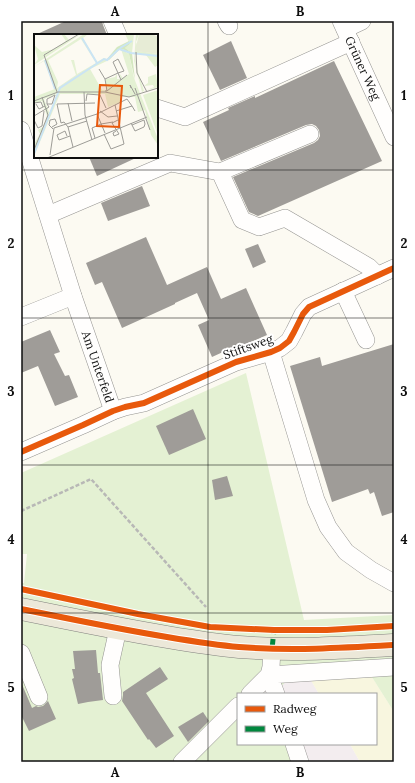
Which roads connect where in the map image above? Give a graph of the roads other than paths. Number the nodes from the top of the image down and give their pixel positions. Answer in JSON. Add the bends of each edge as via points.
{"nodes":[{"id":1,"x":112,"y":21,"type":"edge"},
{"id":2,"x":362,"y":21,"type":"edge"},
{"id":3,"x":346,"y":31,"type":"edge"},
{"id":4,"x":118,"y":34,"type":"edge"},
{"id":5,"x":158,"y":108,"type":"edge"},
{"id":6,"x":26,"y":132,"type":"edge"},
{"id":7,"x":310,"y":134,"type":"dead end"},
{"id":8,"x":394,"y":137,"type":"edge"},
{"id":9,"x":220,"y":172,"type":"junction"},
{"id":10,"x":48,"y":215,"type":"junction"},
{"id":11,"x":394,"y":268,"type":"edge"},
{"id":12,"x":377,"y":276,"type":"junction"},
{"id":13,"x":343,"y":291,"type":"junction"},
{"id":14,"x":73,"y":296,"type":"junction"},
{"id":15,"x":21,"y":317,"type":"edge"},
{"id":16,"x":366,"y":340,"type":"dead end"},
{"id":17,"x":271,"y":352,"type":"junction"},
{"id":18,"x":112,"y":411,"type":"junction"},
{"id":19,"x":21,"y":452,"type":"edge"},
{"id":20,"x":394,"y":583,"type":"edge"},
{"id":21,"x":21,"y":609,"type":"edge"},
{"id":22,"x":118,"y":629,"type":"junction"},
{"id":23,"x":394,"y":645,"type":"edge"},
{"id":24,"x":272,"y":649,"type":"junction"},
{"id":25,"x":21,"y":653,"type":"edge"},
{"id":26,"x":394,"y":667,"type":"edge"},
{"id":27,"x":269,"y":675,"type":"junction"},
{"id":28,"x":251,"y":693,"type":"edge"},
{"id":29,"x":276,"y":693,"type":"edge"},
{"id":30,"x":113,"y":696,"type":"dead end"},
{"id":31,"x":39,"y":697,"type":"dead end"},
{"id":32,"x":237,"y":707,"type":"edge"},
{"id":33,"x":294,"y":745,"type":"edge"},
{"id":34,"x":182,"y":762,"type":"edge"},
{"id":35,"x":300,"y":762,"type":"edge"}],
"edges":[{"from":1,"to":4,"type":"street"},
{"from":2,"to":3,"type":"street"},
{"from":3,"to":5,"type":"street","via":[[185,117]]},
{"from":3,"to":8,"type":"street","name":"Grüner Weg"},
{"from":6,"to":10,"type":"street","name":"Am Unterfeld"},
{"from":7,"to":9,"type":"street"},
{"from":9,"to":10,"type":"street","via":[[170,163]]},
{"from":9,"to":12,"type":"street","via":[[242,220],[259,227],[285,218],[369,267]]},
{"from":10,"to":14,"type":"street","name":"Am Unterfeld"},
{"from":11,"to":12,"type":"street","name":"Stiftsweg"},
{"from":12,"to":13,"type":"street","name":"Stiftsweg"},
{"from":13,"to":16,"type":"street"},
{"from":13,"to":17,"type":"street","name":"Stiftsweg","via":[[309,307],[289,341]]},
{"from":14,"to":15,"type":"street"},
{"from":14,"to":18,"type":"street","name":"Am Unterfeld"},
{"from":17,"to":18,"type":"street","name":"Stiftsweg","via":[[236,362],[144,403]]},
{"from":17,"to":20,"type":"street","via":[[316,500],[328,527],[346,552]]},
{"from":18,"to":19,"type":"street","name":"Am Unterfeld"},
{"from":21,"to":22,"type":"main road"},
{"from":22,"to":24,"type":"main road","via":[[222,645]]},
{"from":22,"to":30,"type":"street","via":[[110,665]]},
{"from":23,"to":24,"type":"main road"},
{"from":24,"to":27,"type":"street"},
{"from":25,"to":31,"type":"street"},
{"from":26,"to":27,"type":"street"},
{"from":27,"to":28,"type":"street"},
{"from":27,"to":29,"type":"street"},
{"from":32,"to":34,"type":"street"},
{"from":33,"to":35,"type":"street"}]}
